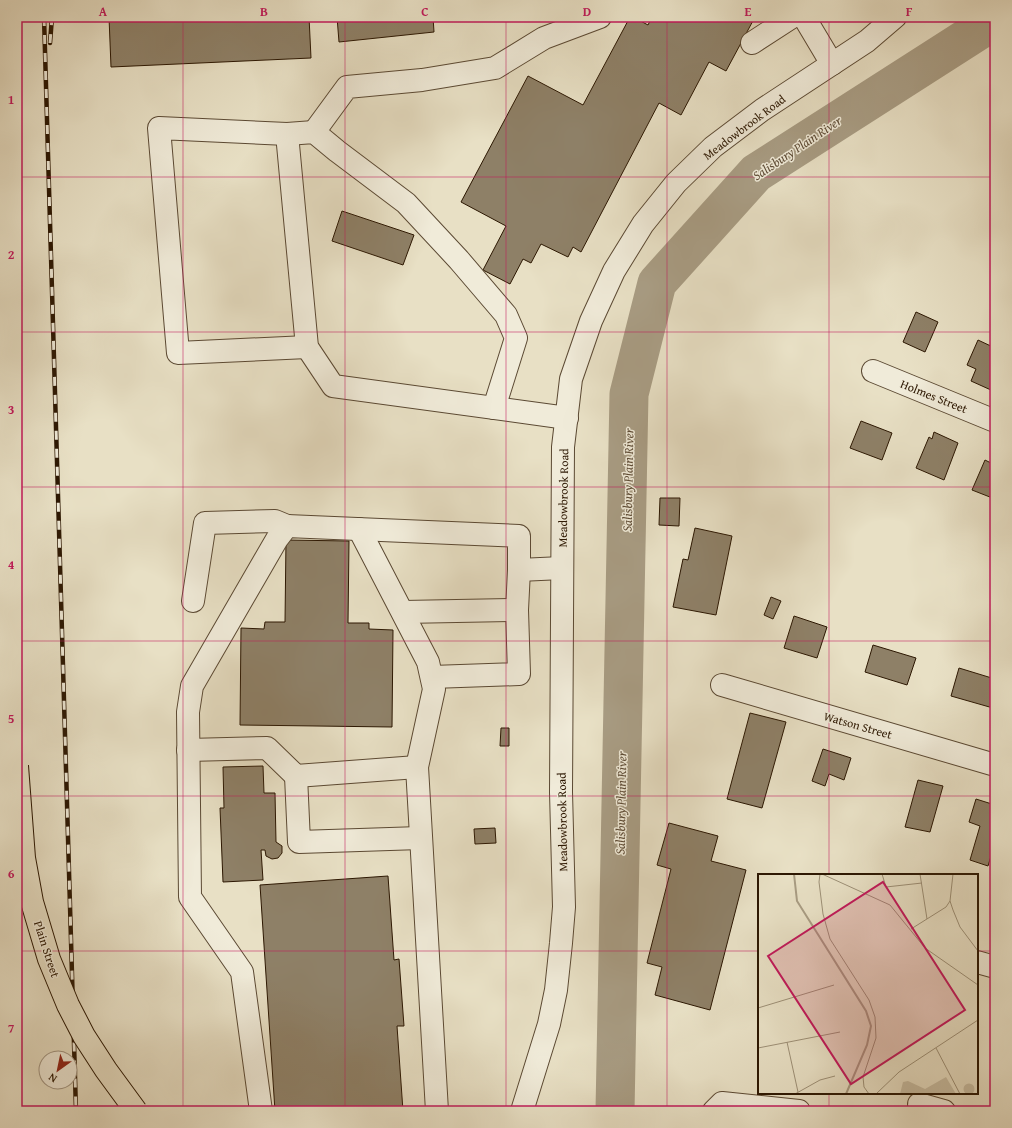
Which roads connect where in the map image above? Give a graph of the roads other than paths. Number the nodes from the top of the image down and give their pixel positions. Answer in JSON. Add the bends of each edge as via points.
{"nodes":[{"id":1,"x":600,"y":17,"type":"edge"},
{"id":2,"x":792,"y":17,"type":"edge"},
{"id":3,"x":804,"y":17,"type":"edge"},
{"id":4,"x":895,"y":17,"type":"edge"},
{"id":5,"x":752,"y":43,"type":"dead end"},
{"id":6,"x":832,"y":64,"type":"junction"},
{"id":7,"x":314,"y":132,"type":"junction"},
{"id":8,"x":287,"y":134,"type":"junction"},
{"id":9,"x":307,"y":347,"type":"junction"},
{"id":10,"x":873,"y":371,"type":"dead end"},
{"id":11,"x":494,"y":408,"type":"junction"},
{"id":12,"x":567,"y":418,"type":"junction"},
{"id":13,"x":995,"y":421,"type":"edge"},
{"id":14,"x":287,"y":526,"type":"junction"},
{"id":15,"x":360,"y":530,"type":"junction"},
{"id":16,"x":562,"y":568,"type":"junction"},
{"id":17,"x":519,"y":570,"type":"junction"},
{"id":18,"x":193,"y":601,"type":"dead end"},
{"id":19,"x":517,"y":610,"type":"junction"},
{"id":20,"x":403,"y":612,"type":"junction"},
{"id":21,"x":432,"y":677,"type":"junction"},
{"id":22,"x":722,"y":685,"type":"dead end"},
{"id":23,"x":188,"y":750,"type":"junction"},
{"id":24,"x":995,"y":765,"type":"edge"},
{"id":25,"x":17,"y":766,"type":"edge"},
{"id":26,"x":416,"y":767,"type":"junction"},
{"id":27,"x":296,"y":776,"type":"junction"},
{"id":28,"x":420,"y":838,"type":"junction"},
{"id":29,"x":978,"y":962,"type":"edge"},
{"id":30,"x":995,"y":967,"type":"edge"},
{"id":31,"x":917,"y":1103,"type":"edge"},
{"id":32,"x":136,"y":1111,"type":"edge"},
{"id":33,"x":261,"y":1111,"type":"edge"},
{"id":34,"x":437,"y":1111,"type":"edge"},
{"id":35,"x":522,"y":1111,"type":"edge"},
{"id":36,"x":714,"y":1111,"type":"edge"},
{"id":37,"x":799,"y":1111,"type":"edge"},
{"id":38,"x":944,"y":1111,"type":"edge"}],
"edges":[{"from":1,"to":7,"type":"street","via":[[544,38],[495,68],[422,80],[347,87]]},
{"from":2,"to":5,"type":"street"},
{"from":3,"to":6,"type":"street"},
{"from":4,"to":6,"type":"street","name":"Meadowbrook Road","via":[[867,41]]},
{"from":6,"to":12,"type":"street","name":"Meadowbrook Road","via":[[762,110],[713,147],[676,183],[643,224],[614,271],[591,322],[572,379]]},
{"from":7,"to":8,"type":"street"},
{"from":7,"to":11,"type":"street","via":[[406,203],[460,260],[506,315],[516,338]]},
{"from":8,"to":9,"type":"street"},
{"from":8,"to":9,"type":"street","via":[[159,128],[178,353]]},
{"from":9,"to":11,"type":"street","via":[[333,386]]},
{"from":10,"to":13,"type":"street","name":"Holmes Street"},
{"from":11,"to":12,"type":"street"},
{"from":12,"to":16,"type":"street","name":"Meadowbrook Road","via":[[563,447]]},
{"from":14,"to":15,"type":"street"},
{"from":14,"to":18,"type":"street","via":[[275,521],[205,523]]},
{"from":14,"to":23,"type":"street","via":[[192,686],[188,712]]},
{"from":15,"to":17,"type":"street","via":[[519,536]]},
{"from":15,"to":20,"type":"street"},
{"from":16,"to":17,"type":"street"},
{"from":16,"to":35,"type":"street","name":"Meadowbrook Road","via":[[560,792],[564,907],[556,990],[549,1024]]},
{"from":17,"to":19,"type":"street"},
{"from":19,"to":20,"type":"street"},
{"from":19,"to":21,"type":"street","via":[[519,674]]},
{"from":20,"to":21,"type":"street","via":[[428,662]]},
{"from":21,"to":26,"type":"street","via":[[434,689]]},
{"from":22,"to":24,"type":"street","name":"Watson Street"},
{"from":23,"to":27,"type":"street","via":[[268,748]]},
{"from":23,"to":33,"type":"street","via":[[190,897],[242,972]]},
{"from":25,"to":32,"type":"main road","name":"Plain Street","bridge":true,"via":[[24,858],[32,902],[48,959],[84,1036]]},
{"from":26,"to":27,"type":"street"},
{"from":26,"to":28,"type":"street"},
{"from":27,"to":28,"type":"street","via":[[299,842]]},
{"from":28,"to":34,"type":"street"},
{"from":29,"to":30,"type":"street"},
{"from":31,"to":38,"type":"street"},
{"from":36,"to":37,"type":"street","via":[[722,1103]]}]}
